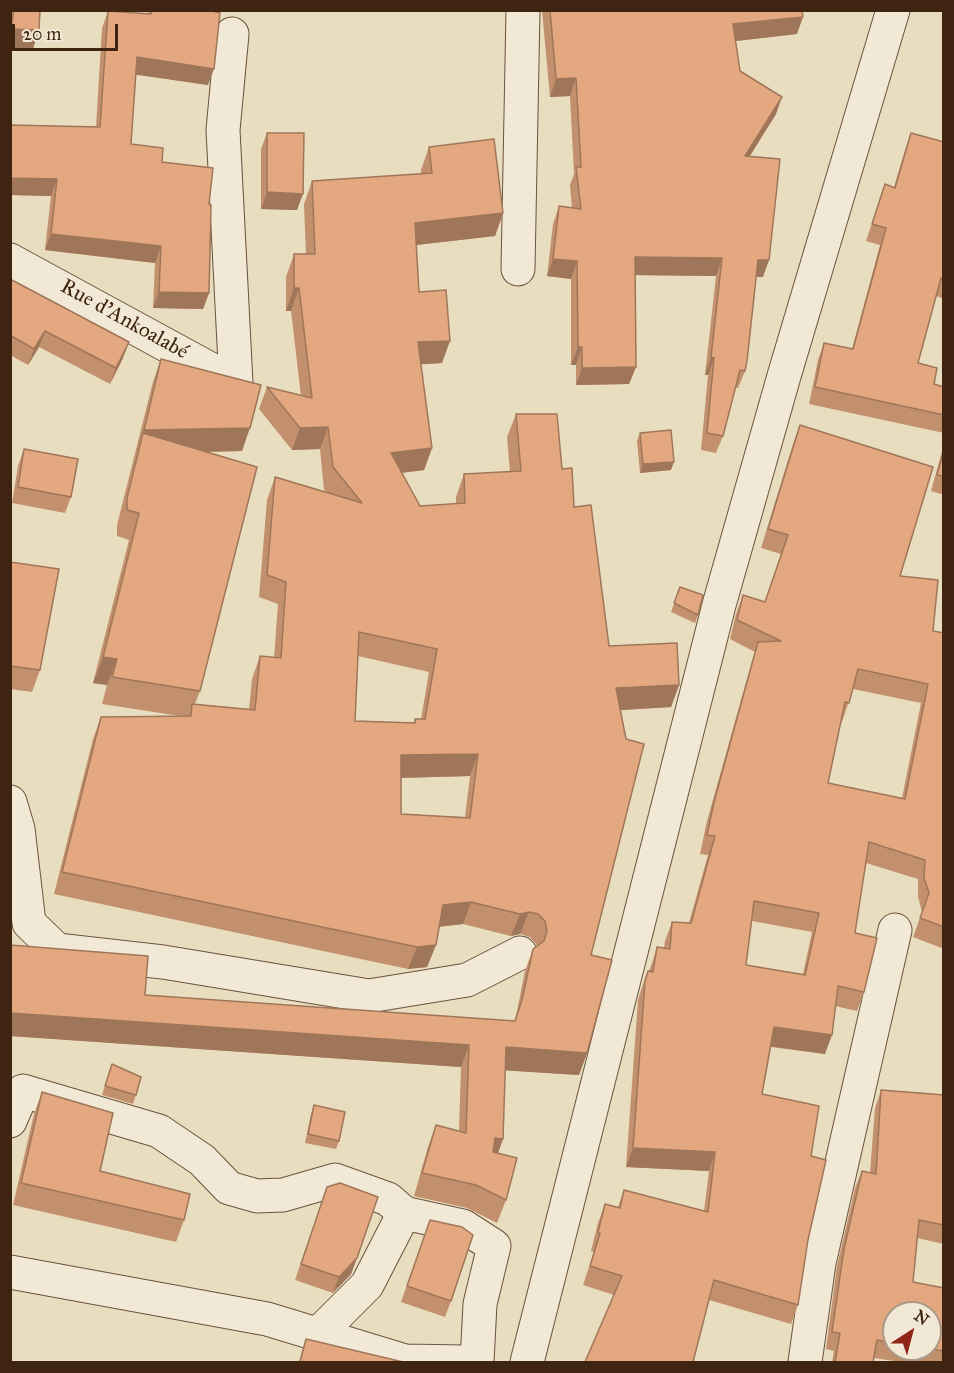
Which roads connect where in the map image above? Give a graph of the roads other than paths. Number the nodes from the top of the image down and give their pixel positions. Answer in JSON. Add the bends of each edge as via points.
{"nodes":[{"id":1,"x":523,"y":10,"type":"edge"},
{"id":2,"x":893,"y":10,"type":"edge"},
{"id":3,"x":232,"y":34,"type":"dead end"},
{"id":4,"x":10,"y":260,"type":"edge"},
{"id":5,"x":518,"y":269,"type":"dead end"},
{"id":6,"x":10,"y":802,"type":"edge"},
{"id":7,"x":895,"y":930,"type":"dead end"},
{"id":8,"x":520,"y":953,"type":"dead end"},
{"id":9,"x":10,"y":1121,"type":"edge"},
{"id":10,"x":404,"y":1213,"type":"junction"},
{"id":11,"x":10,"y":1272,"type":"edge"},
{"id":12,"x":318,"y":1334,"type":"junction"},
{"id":13,"x":527,"y":1359,"type":"edge"},
{"id":14,"x":464,"y":1362,"type":"edge"},
{"id":15,"x":478,"y":1362,"type":"edge"},
{"id":16,"x":805,"y":1362,"type":"edge"}],
"edges":[{"from":1,"to":5,"type":"street"},
{"from":2,"to":13,"type":"street","via":[[719,606]]},
{"from":3,"to":4,"type":"street","name":"Rue d'Ankoalabé","via":[[223,129],[236,383]]},
{"from":6,"to":8,"type":"street","via":[[18,829],[29,923],[57,950],[162,962],[369,996],[466,980]]},
{"from":7,"to":16,"type":"street","via":[[819,1263]]},
{"from":9,"to":10,"type":"street","via":[[23,1091],[159,1131],[202,1160],[229,1188],[257,1196],[283,1195],[335,1180],[388,1199]]},
{"from":10,"to":12,"type":"street","via":[[367,1284]]},
{"from":10,"to":15,"type":"street","via":[[463,1226],[494,1246],[480,1304]]},
{"from":11,"to":12,"type":"street","via":[[267,1319]]},
{"from":12,"to":14,"type":"street","via":[[405,1361]]},
{"from":13,"to":15,"type":"street"}]}
